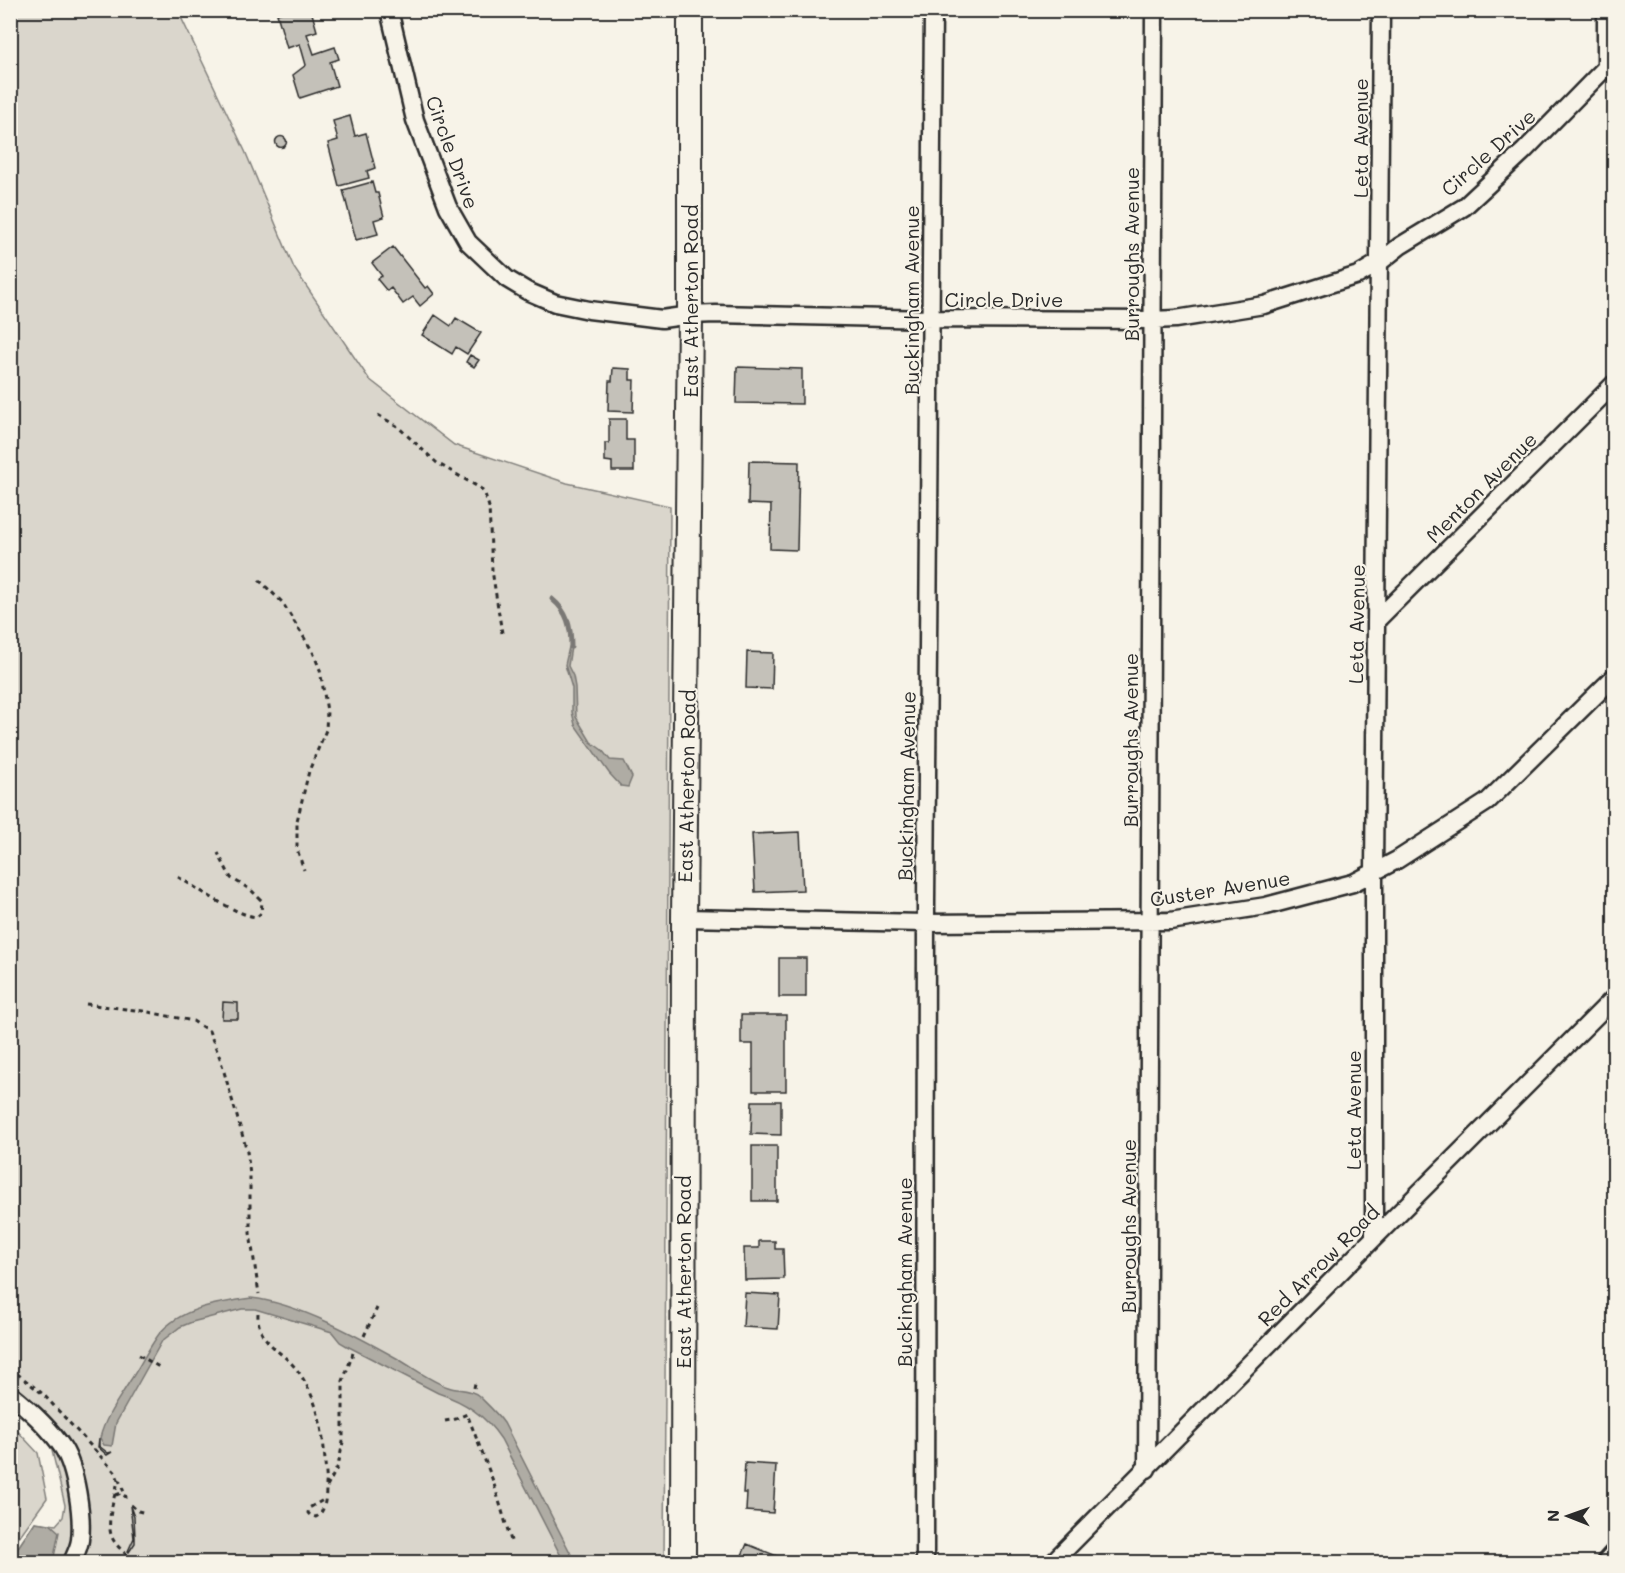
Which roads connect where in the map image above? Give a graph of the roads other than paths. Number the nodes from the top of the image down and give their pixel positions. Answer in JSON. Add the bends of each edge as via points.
{"nodes":[{"id":1,"x":389,"y":10,"type":"edge"},
{"id":2,"x":690,"y":10,"type":"edge"},
{"id":3,"x":933,"y":10,"type":"edge"},
{"id":4,"x":1154,"y":10,"type":"edge"},
{"id":5,"x":1381,"y":10,"type":"edge"},
{"id":6,"x":1606,"y":10,"type":"edge"},
{"id":7,"x":1610,"y":64,"type":"edge"},
{"id":8,"x":1380,"y":262,"type":"junction"},
{"id":9,"x":690,"y":315,"type":"junction"},
{"id":10,"x":932,"y":319,"type":"junction"},
{"id":11,"x":1151,"y":320,"type":"junction"},
{"id":12,"x":1614,"y":384,"type":"edge"},
{"id":13,"x":1377,"y":620,"type":"junction"},
{"id":14,"x":1614,"y":677,"type":"edge"},
{"id":15,"x":1374,"y":872,"type":"junction"},
{"id":16,"x":684,"y":918,"type":"junction"},
{"id":17,"x":1151,"y":921,"type":"junction"},
{"id":18,"x":926,"y":923,"type":"junction"},
{"id":19,"x":1614,"y":998,"type":"edge"},
{"id":20,"x":1374,"y":1238,"type":"junction"},
{"id":21,"x":10,"y":1394,"type":"edge"},
{"id":22,"x":1147,"y":1469,"type":"junction"},
{"id":23,"x":1614,"y":1552,"type":"edge"},
{"id":24,"x":72,"y":1563,"type":"edge"},
{"id":25,"x":683,"y":1563,"type":"edge"},
{"id":26,"x":925,"y":1563,"type":"edge"},
{"id":27,"x":1053,"y":1563,"type":"edge"},
{"id":28,"x":1605,"y":1563,"type":"edge"}],
"edges":[{"from":1,"to":9,"type":"street","name":"Circle Drive","via":[[415,120],[448,207],[468,242],[507,279],[555,303],[662,319]]},
{"from":2,"to":9,"type":"street","name":"East Atherton Road"},
{"from":3,"to":10,"type":"street","name":"Buckingham Avenue"},
{"from":4,"to":11,"type":"street","name":"Burroughs Avenue"},
{"from":5,"to":8,"type":"street","name":"Leta Avenue"},
{"from":6,"to":7,"type":"street"},
{"from":7,"to":8,"type":"street","name":"Circle Drive","via":[[1464,207]]},
{"from":8,"to":11,"type":"street","name":"Circle Drive","via":[[1358,275],[1264,305]]},
{"from":8,"to":13,"type":"street","name":"Leta Avenue"},
{"from":9,"to":10,"type":"street","name":"Circle Drive"},
{"from":9,"to":16,"type":"street","name":"East Atherton Road"},
{"from":10,"to":11,"type":"street","name":"Circle Drive"},
{"from":10,"to":18,"type":"street","name":"Buckingham Avenue"},
{"from":11,"to":17,"type":"street","name":"Burroughs Avenue"},
{"from":12,"to":13,"type":"street","name":"Menton Avenue"},
{"from":13,"to":15,"type":"street","name":"Leta Avenue"},
{"from":14,"to":15,"type":"street","name":"Custer Avenue","via":[[1486,802]]},
{"from":15,"to":17,"type":"street","name":"Custer Avenue","via":[[1353,883],[1266,906]]},
{"from":15,"to":20,"type":"street","name":"Leta Avenue"},
{"from":16,"to":18,"type":"street","name":"Custer Avenue"},
{"from":16,"to":25,"type":"street","name":"East Atherton Road"},
{"from":17,"to":18,"type":"street","name":"Custer Avenue"},
{"from":17,"to":22,"type":"street","name":"Burroughs Avenue"},
{"from":18,"to":26,"type":"street","name":"Buckingham Avenue"},
{"from":19,"to":20,"type":"street","name":"Red Arrow Road"},
{"from":20,"to":22,"type":"street","name":"Red Arrow Road"},
{"from":21,"to":24,"type":"street","via":[[33,1413],[64,1450],[80,1516],[80,1542]]},
{"from":22,"to":27,"type":"street","name":"Red Arrow Road"},
{"from":23,"to":28,"type":"street"}]}
